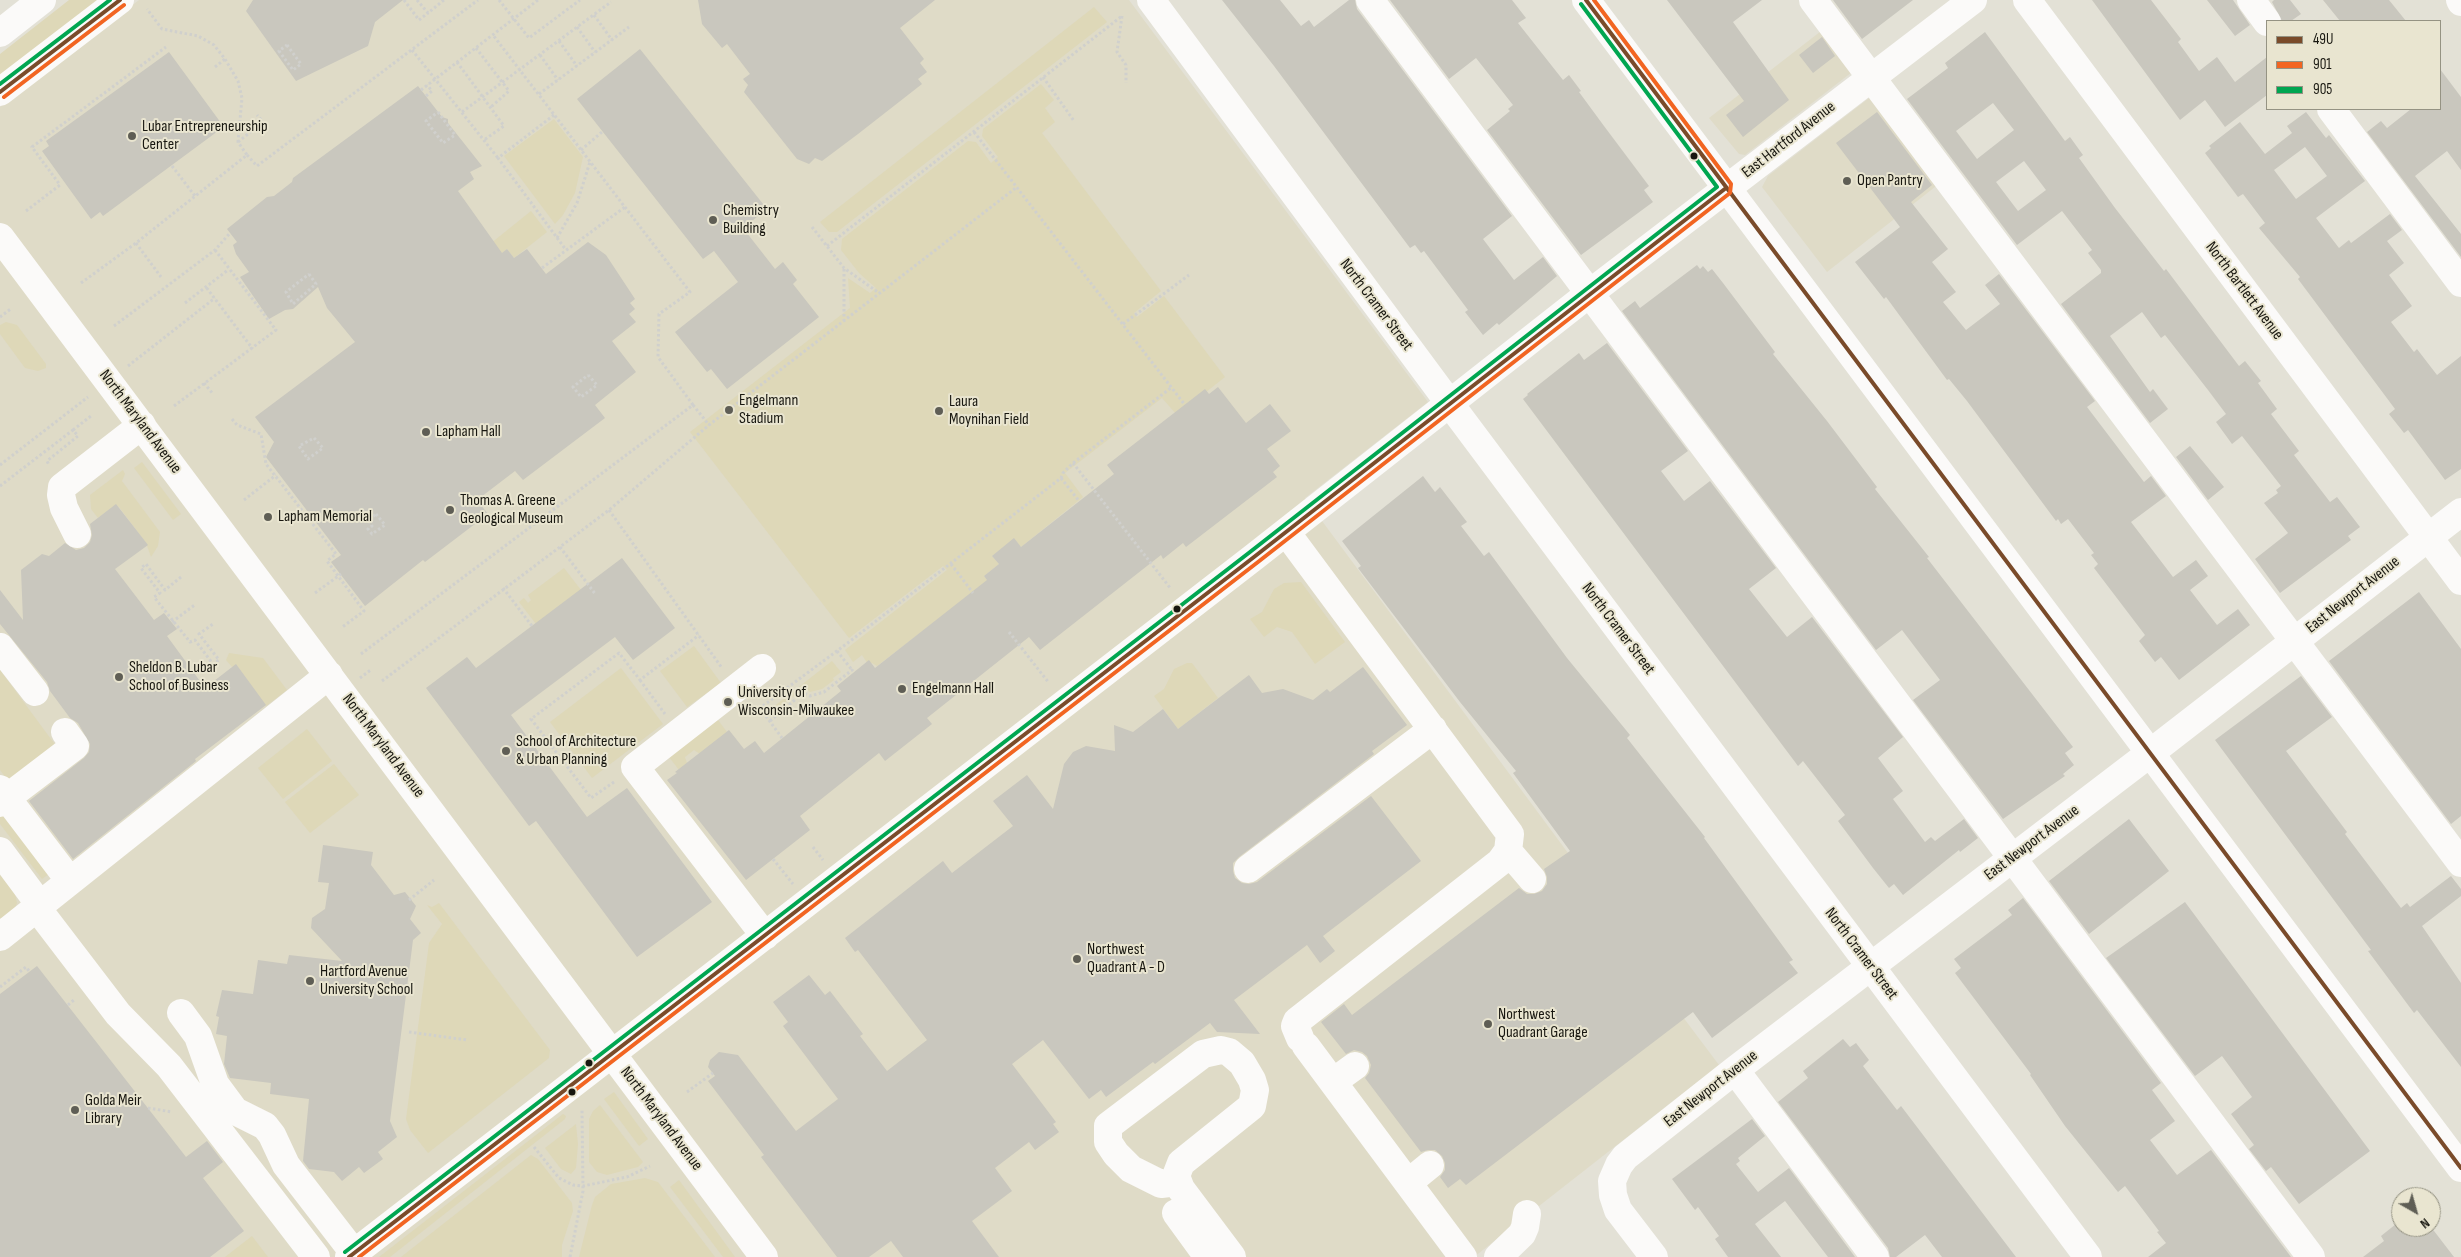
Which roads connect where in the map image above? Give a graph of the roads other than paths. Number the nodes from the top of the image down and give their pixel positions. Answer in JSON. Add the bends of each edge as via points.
{"nodes":[{"id":1,"x":42,"y":0,"type":"edge"},
{"id":2,"x":120,"y":0,"type":"edge"},
{"id":3,"x":1151,"y":0,"type":"edge"},
{"id":4,"x":1370,"y":0,"type":"edge"},
{"id":5,"x":1586,"y":0,"type":"edge"},
{"id":6,"x":1813,"y":0,"type":"edge"},
{"id":7,"x":1973,"y":0,"type":"edge"},
{"id":8,"x":2027,"y":0,"type":"edge"},
{"id":9,"x":2250,"y":0,"type":"edge"},
{"id":10,"x":2266,"y":21,"type":"edge"},
{"id":11,"x":0,"y":33,"type":"edge"},
{"id":12,"x":1871,"y":78,"type":"junction"},
{"id":13,"x":0,"y":92,"type":"edge"},
{"id":14,"x":2333,"y":110,"type":"edge"},
{"id":15,"x":1726,"y":188,"type":"junction"},
{"id":16,"x":0,"y":237,"type":"edge"},
{"id":17,"x":2461,"y":283,"type":"edge"},
{"id":18,"x":1590,"y":293,"type":"junction"},
{"id":19,"x":1450,"y":404,"type":"junction"},
{"id":20,"x":142,"y":425,"type":"junction"},
{"id":21,"x":2461,"y":512,"type":"edge"},
{"id":22,"x":1286,"y":532,"type":"junction"},
{"id":23,"x":77,"y":534,"type":"dead end"},
{"id":24,"x":2428,"y":537,"type":"junction"},
{"id":25,"x":2461,"y":581,"type":"edge"},
{"id":26,"x":2294,"y":641,"type":"junction"},
{"id":27,"x":0,"y":647,"type":"edge"},
{"id":28,"x":762,"y":668,"type":"dead end"},
{"id":29,"x":329,"y":675,"type":"junction"},
{"id":30,"x":35,"y":692,"type":"dead end"},
{"id":31,"x":1433,"y":729,"type":"junction"},
{"id":32,"x":65,"y":732,"type":"dead end"},
{"id":33,"x":2149,"y":754,"type":"junction"},
{"id":34,"x":2,"y":796,"type":"edge"},
{"id":35,"x":1508,"y":850,"type":"junction"},
{"id":36,"x":0,"y":851,"type":"edge"},
{"id":37,"x":2013,"y":858,"type":"junction"},
{"id":38,"x":2461,"y":863,"type":"edge"},
{"id":39,"x":1248,"y":869,"type":"dead end"},
{"id":40,"x":1532,"y":879,"type":"dead end"},
{"id":41,"x":70,"y":881,"type":"junction"},
{"id":42,"x":39,"y":906,"type":"junction"},
{"id":43,"x":765,"y":936,"type":"junction"},
{"id":44,"x":0,"y":937,"type":"edge"},
{"id":45,"x":1870,"y":966,"type":"junction"},
{"id":46,"x":181,"y":1013,"type":"dead end"},
{"id":47,"x":612,"y":1054,"type":"junction"},
{"id":48,"x":1735,"y":1070,"type":"junction"},
{"id":49,"x":1430,"y":1165,"type":"dead end"},
{"id":50,"x":2461,"y":1168,"type":"edge"},
{"id":51,"x":1163,"y":1181,"type":"junction"},
{"id":52,"x":1408,"y":1183,"type":"junction"},
{"id":53,"x":1527,"y":1214,"type":"dead end"},
{"id":54,"x":351,"y":1255,"type":"edge"},
{"id":55,"x":316,"y":1257,"type":"edge"},
{"id":56,"x":764,"y":1257,"type":"edge"},
{"id":57,"x":1208,"y":1257,"type":"edge"},
{"id":58,"x":1232,"y":1257,"type":"edge"},
{"id":59,"x":1463,"y":1257,"type":"edge"},
{"id":60,"x":1498,"y":1257,"type":"edge"},
{"id":61,"x":1654,"y":1257,"type":"edge"},
{"id":62,"x":1875,"y":1257,"type":"edge"},
{"id":63,"x":2088,"y":1257,"type":"edge"},
{"id":64,"x":2311,"y":1257,"type":"edge"}],
"edges":[{"from":1,"to":11,"type":"street"},
{"from":2,"to":13,"type":"street"},
{"from":3,"to":19,"type":"street","name":"North Cramer Street"},
{"from":4,"to":18,"type":"street"},
{"from":5,"to":15,"type":"street"},
{"from":6,"to":12,"type":"street"},
{"from":7,"to":12,"type":"street","name":"East Hartford Avenue"},
{"from":8,"to":24,"type":"street","name":"North Bartlett Avenue"},
{"from":9,"to":10,"type":"street"},
{"from":12,"to":15,"type":"street","name":"East Hartford Avenue"},
{"from":12,"to":26,"type":"street"},
{"from":14,"to":17,"type":"street"},
{"from":15,"to":18,"type":"street","name":"East Hartford Avenue"},
{"from":15,"to":33,"type":"street"},
{"from":16,"to":20,"type":"street","name":"North Maryland Avenue"},
{"from":18,"to":19,"type":"street","name":"East Hartford Avenue"},
{"from":18,"to":37,"type":"street"},
{"from":19,"to":22,"type":"street","name":"East Hartford Avenue"},
{"from":19,"to":45,"type":"street","name":"North Cramer Street"},
{"from":20,"to":23,"type":"street","via":[[62,487],[64,508]]},
{"from":20,"to":29,"type":"street","name":"North Maryland Avenue"},
{"from":21,"to":24,"type":"street","name":"East Newport Avenue"},
{"from":22,"to":31,"type":"street"},
{"from":22,"to":43,"type":"street","name":"East Hartford Avenue"},
{"from":24,"to":25,"type":"street","name":"North Bartlett Avenue"},
{"from":24,"to":26,"type":"street","name":"East Newport Avenue"},
{"from":26,"to":33,"type":"street","name":"East Newport Avenue"},
{"from":26,"to":38,"type":"street"},
{"from":27,"to":30,"type":"street"},
{"from":28,"to":43,"type":"street","via":[[635,767]]},
{"from":29,"to":41,"type":"street"},
{"from":29,"to":47,"type":"street","name":"North Maryland Avenue"},
{"from":31,"to":35,"type":"street","via":[[1510,834]]},
{"from":31,"to":39,"type":"street"},
{"from":32,"to":34,"type":"street","via":[[75,746]]},
{"from":33,"to":37,"type":"street","name":"East Newport Avenue"},
{"from":33,"to":50,"type":"street"},
{"from":34,"to":41,"type":"street"},
{"from":35,"to":40,"type":"street"},
{"from":35,"to":52,"type":"street","via":[[1500,862],[1297,1021],[1295,1026],[1303,1042],[1344,1074]]},
{"from":36,"to":42,"type":"street"},
{"from":37,"to":45,"type":"street","name":"East Newport Avenue"},
{"from":37,"to":64,"type":"street"},
{"from":41,"to":42,"type":"street"},
{"from":42,"to":44,"type":"street"},
{"from":42,"to":55,"type":"street","via":[[118,1014],[169,1066]]},
{"from":43,"to":47,"type":"street","name":"East Hartford Avenue"},
{"from":45,"to":48,"type":"street","name":"East Newport Avenue"},
{"from":45,"to":63,"type":"street","name":"North Cramer Street"},
{"from":46,"to":54,"type":"street","via":[[198,1036],[215,1084],[235,1111],[265,1126],[286,1165]]},
{"from":47,"to":54,"type":"street","name":"East Hartford Avenue"},
{"from":47,"to":56,"type":"street","name":"North Maryland Avenue"},
{"from":48,"to":61,"type":"street","name":"East Newport Avenue","via":[[1625,1157],[1612,1180],[1618,1210]]},
{"from":48,"to":62,"type":"street"},
{"from":49,"to":52,"type":"street"},
{"from":51,"to":51,"type":"street","via":[[1176,1176],[1181,1163],[1246,1113],[1255,1100],[1252,1080],[1229,1052],[1221,1050],[1203,1054],[1108,1126],[1108,1142],[1116,1154],[1131,1169]]},
{"from":51,"to":57,"type":"street"},
{"from":51,"to":58,"type":"street"},
{"from":52,"to":59,"type":"street"},
{"from":53,"to":60,"type":"street","via":[[1522,1234]]}]}
